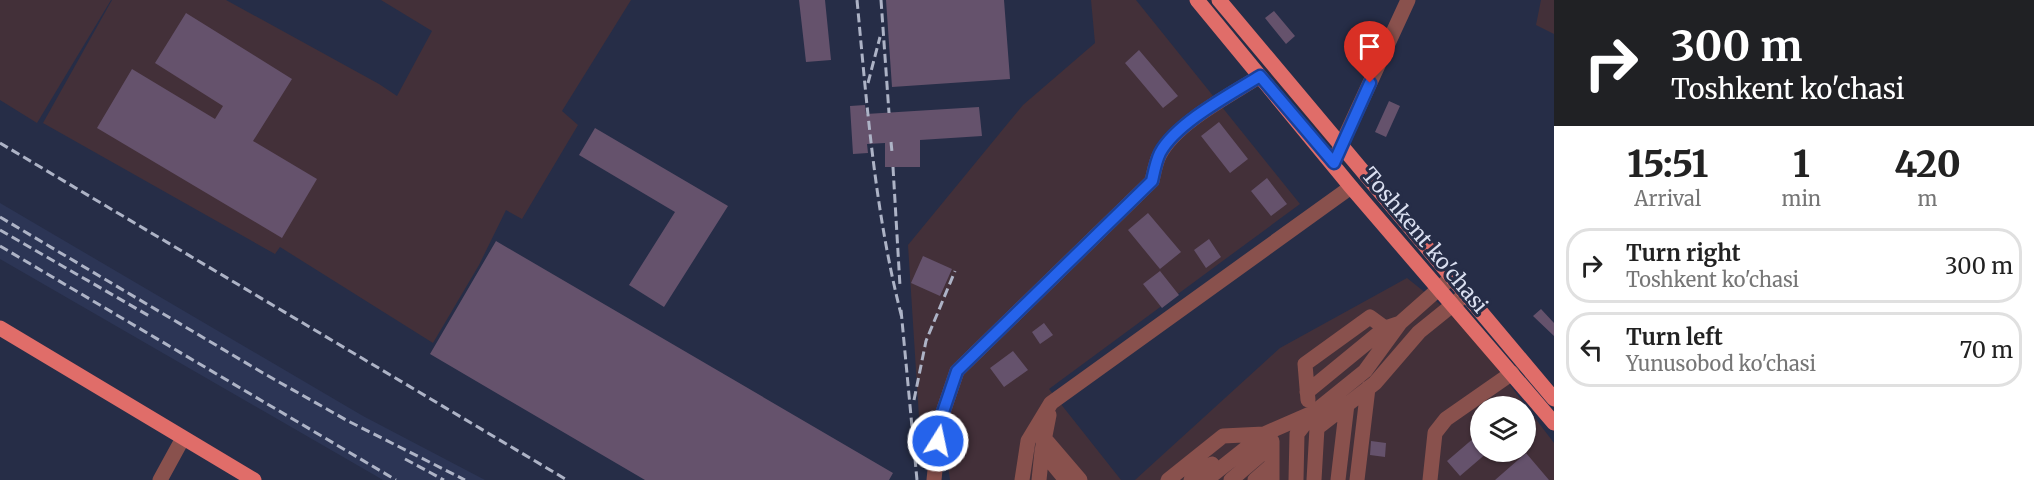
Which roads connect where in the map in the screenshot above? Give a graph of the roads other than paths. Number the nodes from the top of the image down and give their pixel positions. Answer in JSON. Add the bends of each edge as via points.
{"nodes":[{"id":1,"x":1197,"y":0,"type":"edge"},
{"id":2,"x":1219,"y":0,"type":"edge"},
{"id":3,"x":1408,"y":0,"type":"edge"},
{"id":4,"x":1260,"y":76,"type":"junction"},
{"id":5,"x":1341,"y":146,"type":"junction"},
{"id":6,"x":1334,"y":163,"type":"junction"},
{"id":7,"x":1351,"y":186,"type":"junction"},
{"id":8,"x":1452,"y":277,"type":"junction"},
{"id":9,"x":1438,"y":288,"type":"junction"},
{"id":10,"x":1466,"y":294,"type":"junction"},
{"id":11,"x":1452,"y":304,"type":"junction"},
{"id":12,"x":1400,"y":323,"type":"junction"},
{"id":13,"x":1379,"y":324,"type":"junction"},
{"id":14,"x":0,"y":328,"type":"edge"},
{"id":15,"x":1512,"y":373,"type":"junction"},
{"id":16,"x":1307,"y":394,"type":"junction"},
{"id":17,"x":1554,"y":399,"type":"edge"},
{"id":18,"x":1052,"y":403,"type":"junction"},
{"id":19,"x":1345,"y":405,"type":"junction"},
{"id":20,"x":1554,"y":423,"type":"edge"},
{"id":21,"x":183,"y":438,"type":"junction"},
{"id":22,"x":1266,"y":452,"type":"edge"},
{"id":23,"x":1041,"y":465,"type":"edge"},
{"id":24,"x":160,"y":480,"type":"edge"},
{"id":25,"x":254,"y":480,"type":"edge"},
{"id":26,"x":934,"y":480,"type":"edge"},
{"id":27,"x":1022,"y":480,"type":"edge"},
{"id":28,"x":1054,"y":480,"type":"edge"},
{"id":29,"x":1066,"y":480,"type":"edge"},
{"id":30,"x":1080,"y":480,"type":"edge"},
{"id":31,"x":1168,"y":480,"type":"edge"},
{"id":32,"x":1180,"y":480,"type":"edge"},
{"id":33,"x":1191,"y":480,"type":"edge"},
{"id":34,"x":1206,"y":480,"type":"edge"},
{"id":35,"x":1219,"y":480,"type":"edge"},
{"id":36,"x":1231,"y":480,"type":"edge"},
{"id":37,"x":1241,"y":480,"type":"edge"},
{"id":38,"x":1255,"y":480,"type":"edge"},
{"id":39,"x":1296,"y":480,"type":"edge"},
{"id":40,"x":1305,"y":480,"type":"edge"},
{"id":41,"x":1314,"y":480,"type":"edge"},
{"id":42,"x":1322,"y":480,"type":"edge"},
{"id":43,"x":1331,"y":480,"type":"edge"},
{"id":44,"x":1338,"y":480,"type":"edge"},
{"id":45,"x":1348,"y":480,"type":"edge"},
{"id":46,"x":1357,"y":480,"type":"edge"},
{"id":47,"x":1430,"y":480,"type":"edge"}],
"edges":[{"from":1,"to":4,"type":"main road","name":"Toshkent ko'chasi"},
{"from":2,"to":5,"type":"main road","name":"Toshkent ko'chasi"},
{"from":3,"to":5,"type":"street"},
{"from":4,"to":6,"type":"main road","name":"Toshkent ko'chasi"},
{"from":4,"to":26,"type":"street","via":[[1197,116],[1174,136],[1160,154],[1152,181],[957,371],[940,421]]},
{"from":5,"to":6,"type":"street"},
{"from":5,"to":8,"type":"main road","name":"Toshkent ko'chasi"},
{"from":6,"to":7,"type":"main road","name":"Toshkent ko'chasi"},
{"from":7,"to":9,"type":"main road","name":"Toshkent ko'chasi"},
{"from":7,"to":18,"type":"street"},
{"from":8,"to":9,"type":"street"},
{"from":8,"to":10,"type":"main road","name":"Toshkent ko'chasi"},
{"from":9,"to":11,"type":"main road","name":"Toshkent ko'chasi"},
{"from":9,"to":12,"type":"street"},
{"from":10,"to":11,"type":"street"},
{"from":10,"to":17,"type":"main road","name":"Toshkent ko'chasi"},
{"from":11,"to":15,"type":"main road","name":"Toshkent ko'chasi"},
{"from":11,"to":19,"type":"street"},
{"from":12,"to":13,"type":"street"},
{"from":12,"to":16,"type":"street","via":[[1365,371]]},
{"from":13,"to":16,"type":"street"},
{"from":13,"to":16,"type":"street","via":[[1378,339]]},
{"from":14,"to":21,"type":"main road"},
{"from":15,"to":20,"type":"main road","name":"Toshkent ko'chasi"},
{"from":15,"to":47,"type":"street","via":[[1446,419],[1435,433]]},
{"from":16,"to":19,"type":"street"},
{"from":16,"to":22,"type":"street"},
{"from":16,"to":39,"type":"street","via":[[1297,434]]},
{"from":16,"to":40,"type":"street"},
{"from":18,"to":23,"type":"street"},
{"from":18,"to":27,"type":"street","via":[[1029,441]]},
{"from":19,"to":41,"type":"street","via":[[1317,428]]},
{"from":19,"to":42,"type":"street"},
{"from":19,"to":43,"type":"street"},
{"from":19,"to":44,"type":"street"},
{"from":19,"to":45,"type":"street"},
{"from":19,"to":46,"type":"street"},
{"from":21,"to":24,"type":"street"},
{"from":21,"to":25,"type":"main road"},
{"from":22,"to":31,"type":"street","via":[[1223,436]]},
{"from":22,"to":32,"type":"street"},
{"from":22,"to":33,"type":"street"},
{"from":22,"to":34,"type":"street"},
{"from":22,"to":35,"type":"street"},
{"from":22,"to":36,"type":"street"},
{"from":22,"to":37,"type":"street"},
{"from":22,"to":38,"type":"street"},
{"from":23,"to":28,"type":"street"},
{"from":23,"to":29,"type":"street"},
{"from":23,"to":30,"type":"street"}]}
